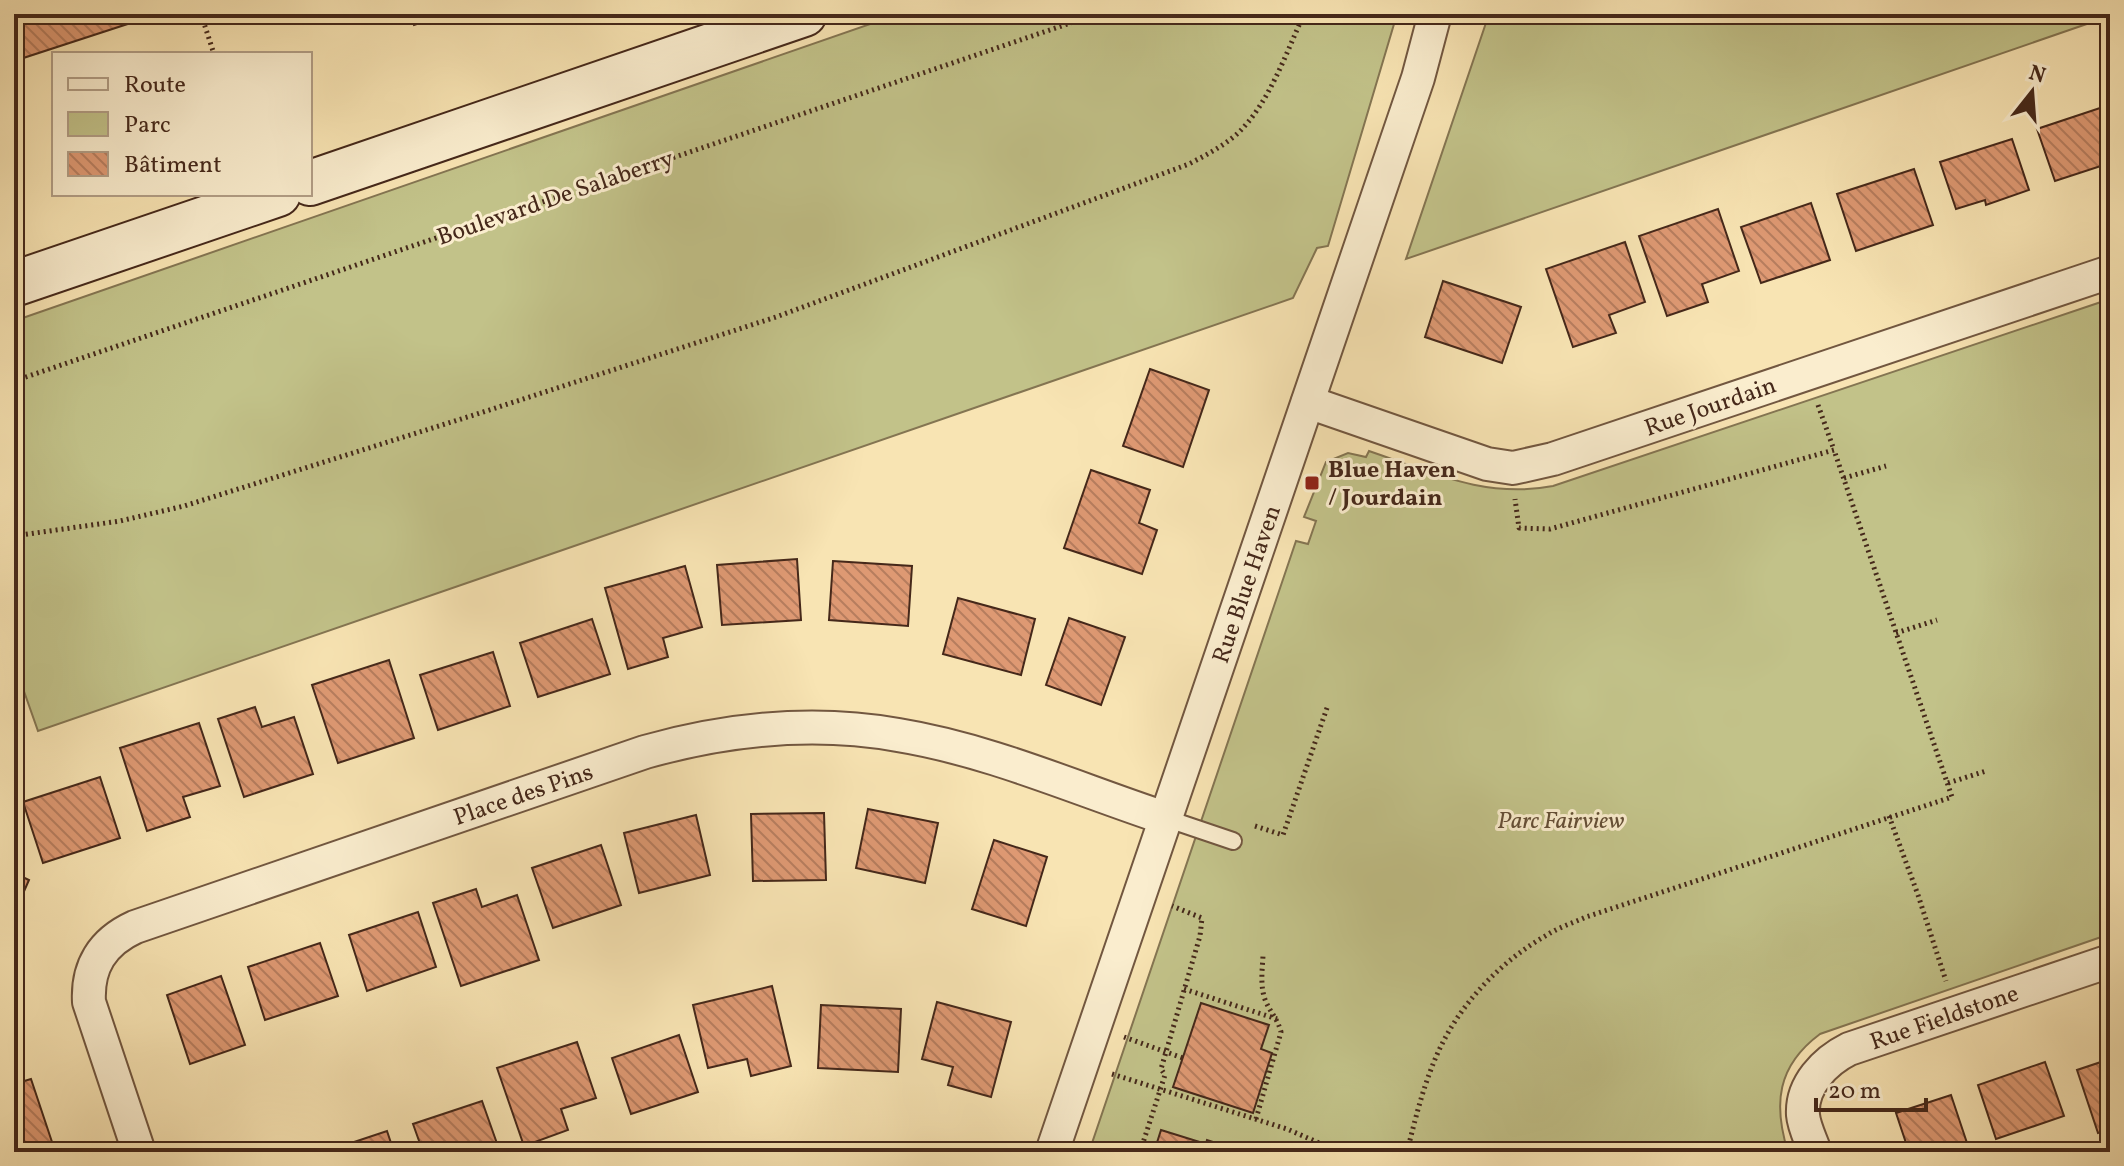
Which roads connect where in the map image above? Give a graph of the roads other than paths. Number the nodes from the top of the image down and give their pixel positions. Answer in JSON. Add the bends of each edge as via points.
{"nodes":[{"id":1,"x":804,"y":14,"type":"edge"},
{"id":2,"x":1435,"y":14,"type":"edge"},
{"id":3,"x":312,"y":182,"type":"edge"},
{"id":4,"x":272,"y":196,"type":"edge"},
{"id":5,"x":2110,"y":272,"type":"edge"},
{"id":6,"x":14,"y":284,"type":"edge"},
{"id":7,"x":1308,"y":402,"type":"junction"},
{"id":8,"x":1165,"y":818,"type":"junction"},
{"id":9,"x":1233,"y":841,"type":"dead end"},
{"id":10,"x":2110,"y":961,"type":"edge"},
{"id":11,"x":139,"y":1152,"type":"edge"},
{"id":12,"x":1052,"y":1152,"type":"edge"},
{"id":13,"x":1815,"y":1152,"type":"edge"}],
"edges":[{"from":1,"to":3,"type":"street"},
{"from":2,"to":7,"type":"street","name":"Rue Blue Haven","via":[[1422,67]]},
{"from":4,"to":6,"type":"street"},
{"from":5,"to":7,"type":"street","name":"Rue Jourdain","via":[[1513,468],[1472,460]]},
{"from":7,"to":8,"type":"street","name":"Rue Blue Haven"},
{"from":8,"to":9,"type":"lane"},
{"from":8,"to":11,"type":"street","name":"Place des Pins","via":[[959,748],[872,731],[755,730],[645,752],[135,927],[111,941],[89,976],[89,1002]]},
{"from":8,"to":12,"type":"street","name":"Rue Blue Haven"},
{"from":10,"to":13,"type":"street","name":"Rue Fieldstone","via":[[1849,1049],[1823,1066],[1804,1104]]}]}
